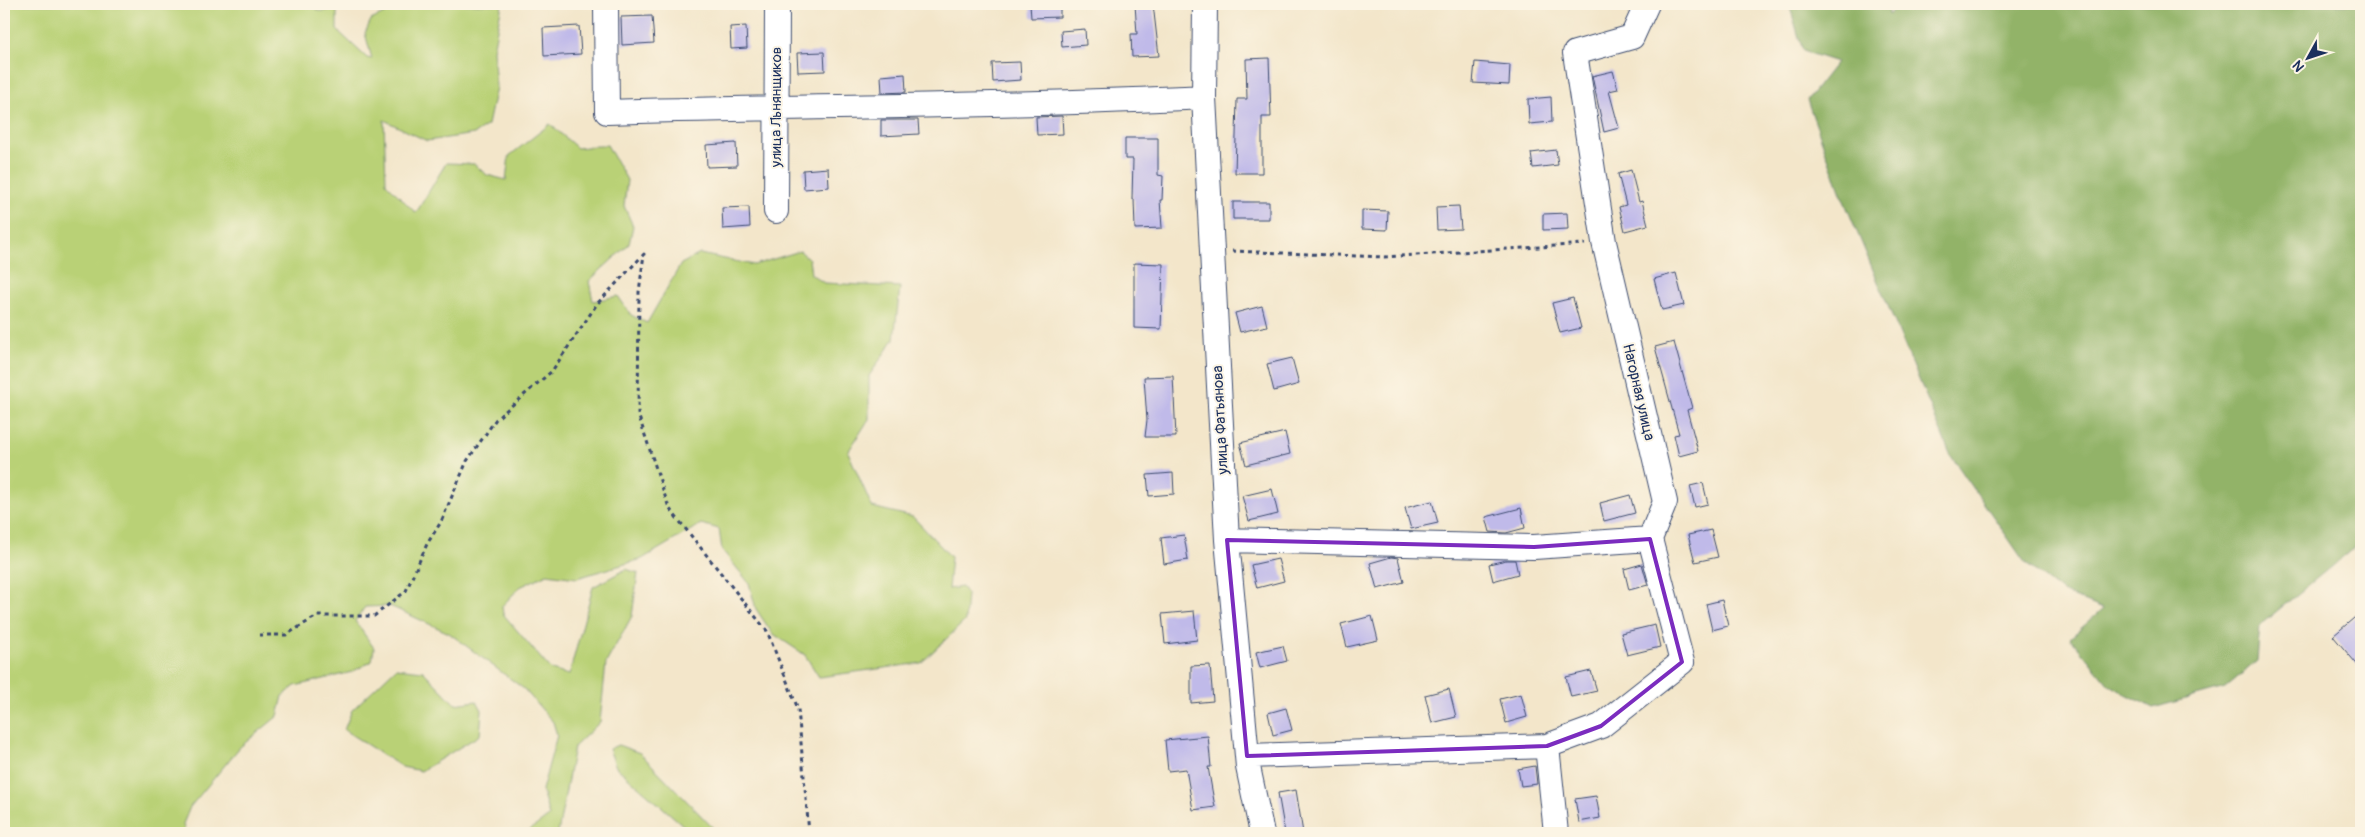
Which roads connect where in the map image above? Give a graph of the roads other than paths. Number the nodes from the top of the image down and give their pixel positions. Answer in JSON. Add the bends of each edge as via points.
{"nodes":[{"id":1,"x":606,"y":4,"type":"edge"},
{"id":2,"x":777,"y":4,"type":"edge"},
{"id":3,"x":1205,"y":4,"type":"edge"},
{"id":4,"x":1647,"y":4,"type":"edge"},
{"id":5,"x":1204,"y":97,"type":"junction"},
{"id":6,"x":775,"y":107,"type":"junction"},
{"id":7,"x":776,"y":210,"type":"dead end"},
{"id":8,"x":1650,"y":539,"type":"junction"},
{"id":9,"x":1227,"y":540,"type":"junction"},
{"id":10,"x":1547,"y":746,"type":"junction"},
{"id":11,"x":1247,"y":756,"type":"junction"},
{"id":12,"x":1262,"y":833,"type":"edge"},
{"id":13,"x":1556,"y":833,"type":"edge"}],
"edges":[{"from":1,"to":6,"type":"street","via":[[607,112]]},
{"from":2,"to":6,"type":"street","name":"улица Льнянщиков"},
{"from":3,"to":5,"type":"street","name":"улица Фатьянова"},
{"from":4,"to":8,"type":"street","name":"Нагорная улица","via":[[1632,38],[1575,54],[1604,242],[1664,502]]},
{"from":5,"to":6,"type":"street"},
{"from":5,"to":9,"type":"street","name":"улица Фатьянова"},
{"from":6,"to":7,"type":"street","name":"улица Льнянщиков"},
{"from":8,"to":9,"type":"street","via":[[1534,547]]},
{"from":8,"to":10,"type":"street","via":[[1682,662],[1601,726]]},
{"from":9,"to":11,"type":"street","name":"улица Фатьянова"},
{"from":10,"to":11,"type":"street"},
{"from":10,"to":13,"type":"street"},
{"from":11,"to":12,"type":"street","name":"улица Фатьянова"}]}
